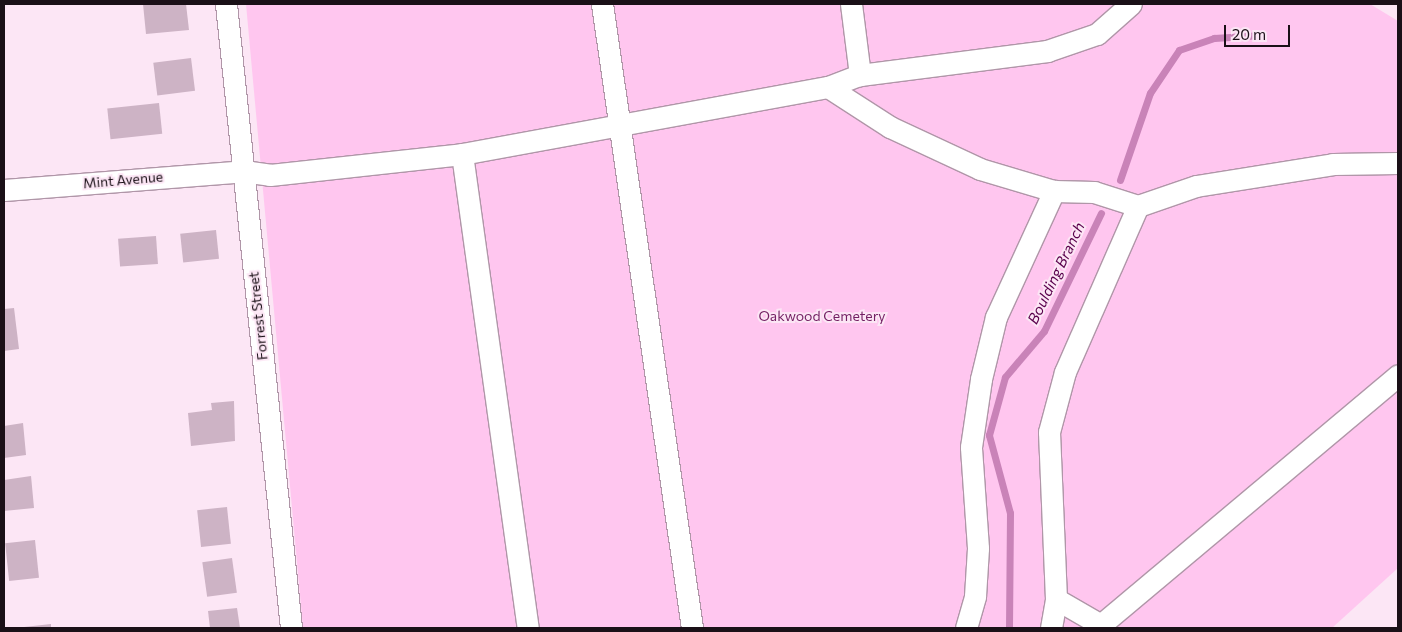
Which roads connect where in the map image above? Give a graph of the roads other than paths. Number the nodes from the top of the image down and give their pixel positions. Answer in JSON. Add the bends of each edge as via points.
{"nodes":[{"id":1,"x":226,"y":4,"type":"edge"},
{"id":2,"x":602,"y":4,"type":"edge"},
{"id":3,"x":851,"y":4,"type":"edge"},
{"id":4,"x":1131,"y":4,"type":"edge"},
{"id":5,"x":860,"y":76,"type":"junction"},
{"id":6,"x":828,"y":86,"type":"junction"},
{"id":7,"x":619,"y":127,"type":"junction"},
{"id":8,"x":462,"y":154,"type":"junction"},
{"id":9,"x":1398,"y":163,"type":"edge"},
{"id":10,"x":243,"y":171,"type":"junction"},
{"id":11,"x":4,"y":190,"type":"edge"},
{"id":12,"x":1054,"y":191,"type":"junction"},
{"id":13,"x":1138,"y":206,"type":"junction"},
{"id":14,"x":1398,"y":375,"type":"edge"},
{"id":15,"x":1056,"y":599,"type":"junction"},
{"id":16,"x":1099,"y":626,"type":"edge"},
{"id":17,"x":291,"y":628,"type":"edge"},
{"id":18,"x":528,"y":628,"type":"edge"},
{"id":19,"x":692,"y":628,"type":"edge"},
{"id":20,"x":966,"y":628,"type":"edge"},
{"id":21,"x":1051,"y":628,"type":"edge"}],
"edges":[{"from":1,"to":10,"type":"street","name":"Forrest Street"},
{"from":2,"to":7,"type":"street"},
{"from":3,"to":5,"type":"street"},
{"from":4,"to":5,"type":"street","name":"Mint Avenue","via":[[1097,34],[1047,51]]},
{"from":5,"to":6,"type":"street","name":"Mint Avenue"},
{"from":6,"to":7,"type":"street","name":"Mint Avenue"},
{"from":6,"to":12,"type":"street","via":[[890,127],[980,170]]},
{"from":7,"to":8,"type":"street","name":"Mint Avenue"},
{"from":7,"to":19,"type":"street"},
{"from":8,"to":10,"type":"street","name":"Mint Avenue","via":[[270,174]]},
{"from":8,"to":18,"type":"street"},
{"from":9,"to":13,"type":"street","via":[[1333,164],[1196,186]]},
{"from":10,"to":11,"type":"street","name":"Mint Avenue"},
{"from":10,"to":17,"type":"street","name":"Forrest Street"},
{"from":12,"to":13,"type":"street","via":[[1094,192]]},
{"from":12,"to":20,"type":"street","via":[[996,317],[981,379],[971,447],[978,548],[975,596]]},
{"from":13,"to":15,"type":"street","via":[[1065,372],[1049,432]]},
{"from":14,"to":16,"type":"street"},
{"from":15,"to":16,"type":"street"},
{"from":15,"to":21,"type":"street"}]}
